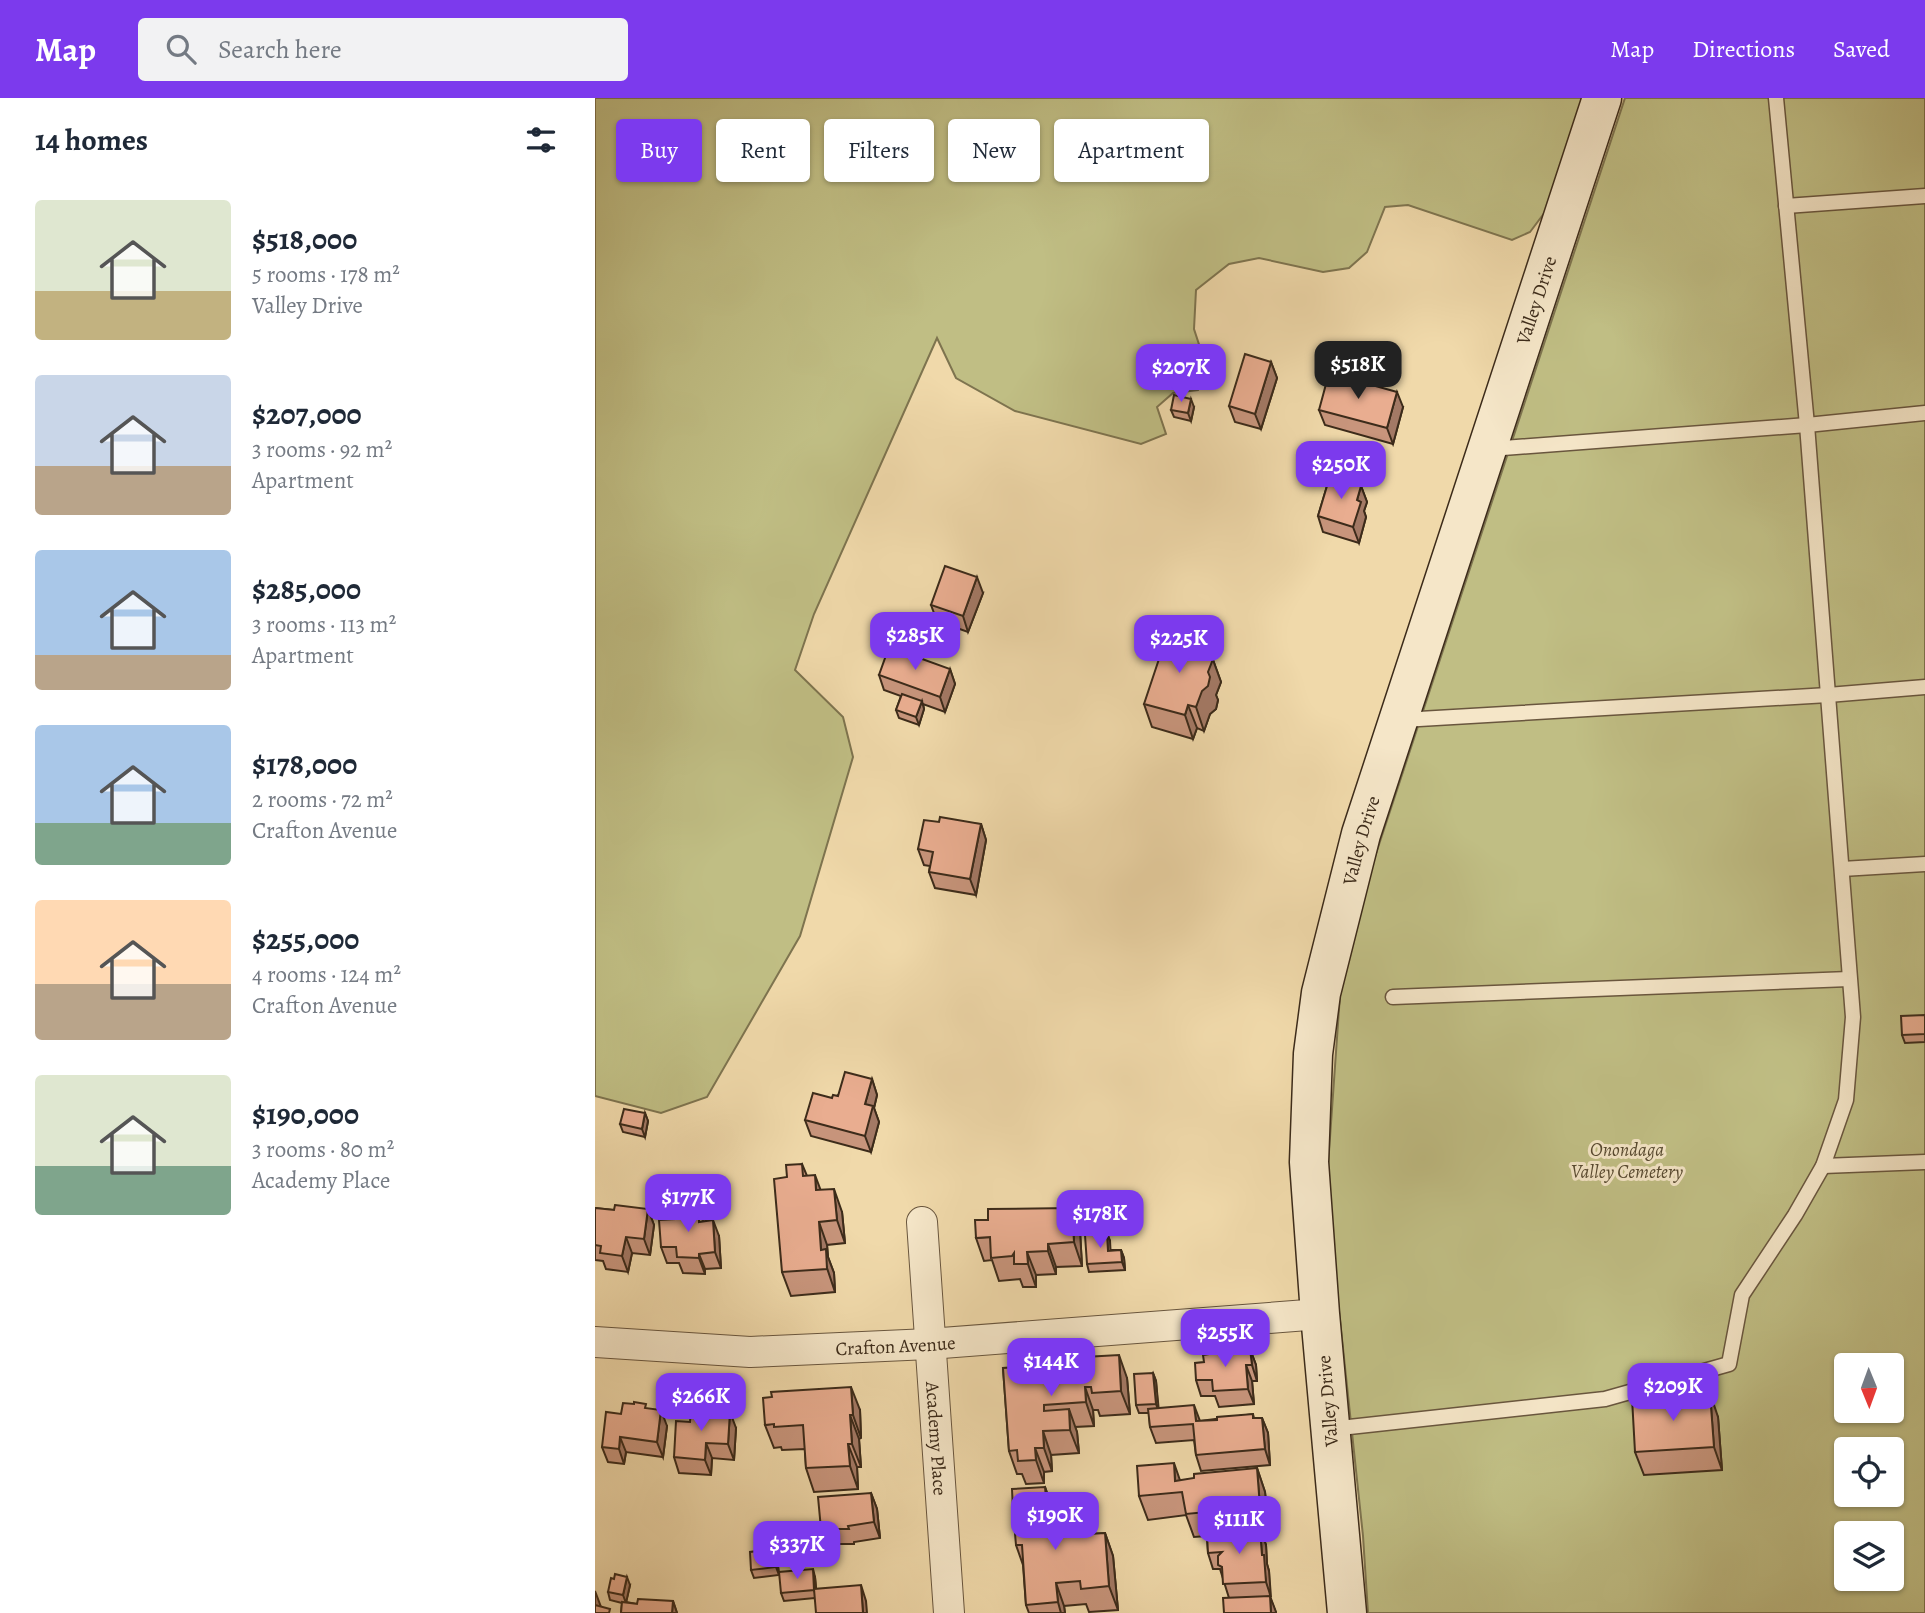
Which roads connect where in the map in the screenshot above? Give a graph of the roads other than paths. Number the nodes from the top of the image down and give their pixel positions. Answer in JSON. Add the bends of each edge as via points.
{"nodes":[{"id":1,"x":1602,"y":98,"type":"edge"},
{"id":2,"x":1776,"y":98,"type":"edge"},
{"id":3,"x":1925,"y":196,"type":"edge"},
{"id":4,"x":1786,"y":206,"type":"junction"},
{"id":5,"x":1925,"y":414,"type":"edge"},
{"id":6,"x":1807,"y":425,"type":"junction"},
{"id":7,"x":1487,"y":449,"type":"junction"},
{"id":8,"x":1925,"y":687,"type":"edge"},
{"id":9,"x":1828,"y":695,"type":"junction"},
{"id":10,"x":1399,"y":720,"type":"junction"},
{"id":11,"x":1925,"y":864,"type":"edge"},
{"id":12,"x":1842,"y":869,"type":"junction"},
{"id":13,"x":1849,"y":979,"type":"junction"},
{"id":14,"x":1394,"y":998,"type":"dead end"},
{"id":15,"x":1925,"y":1162,"type":"edge"},
{"id":16,"x":1823,"y":1166,"type":"junction"},
{"id":17,"x":922,"y":1222,"type":"dead end"},
{"id":18,"x":1320,"y":1314,"type":"junction"},
{"id":19,"x":595,"y":1342,"type":"edge"},
{"id":20,"x":929,"y":1344,"type":"junction"},
{"id":21,"x":1330,"y":1429,"type":"junction"},
{"id":22,"x":949,"y":1613,"type":"edge"},
{"id":23,"x":1347,"y":1613,"type":"edge"}],
"edges":[{"from":1,"to":7,"type":"main road","name":"Valley Drive"},
{"from":2,"to":4,"type":"lane"},
{"from":3,"to":4,"type":"lane"},
{"from":4,"to":6,"type":"lane"},
{"from":5,"to":6,"type":"lane"},
{"from":6,"to":7,"type":"lane"},
{"from":6,"to":9,"type":"lane"},
{"from":7,"to":10,"type":"main road","name":"Valley Drive"},
{"from":8,"to":9,"type":"lane"},
{"from":9,"to":10,"type":"lane"},
{"from":9,"to":12,"type":"lane"},
{"from":10,"to":18,"type":"main road","name":"Valley Drive","via":[[1361,834],[1321,993],[1313,1054],[1309,1163]]},
{"from":11,"to":12,"type":"lane"},
{"from":12,"to":13,"type":"lane"},
{"from":13,"to":14,"type":"lane"},
{"from":13,"to":16,"type":"lane","via":[[1853,1020],[1846,1100]]},
{"from":15,"to":16,"type":"lane"},
{"from":16,"to":21,"type":"lane","via":[[1741,1295],[1729,1364],[1605,1399]]},
{"from":17,"to":20,"type":"street","name":"Academy Place"},
{"from":18,"to":20,"type":"street","name":"Crafton Avenue"},
{"from":18,"to":21,"type":"main road","name":"Valley Drive"},
{"from":19,"to":20,"type":"street","name":"Crafton Avenue","via":[[750,1352]]},
{"from":20,"to":22,"type":"street","name":"Academy Place"},
{"from":21,"to":23,"type":"main road","name":"Valley Drive"}]}
